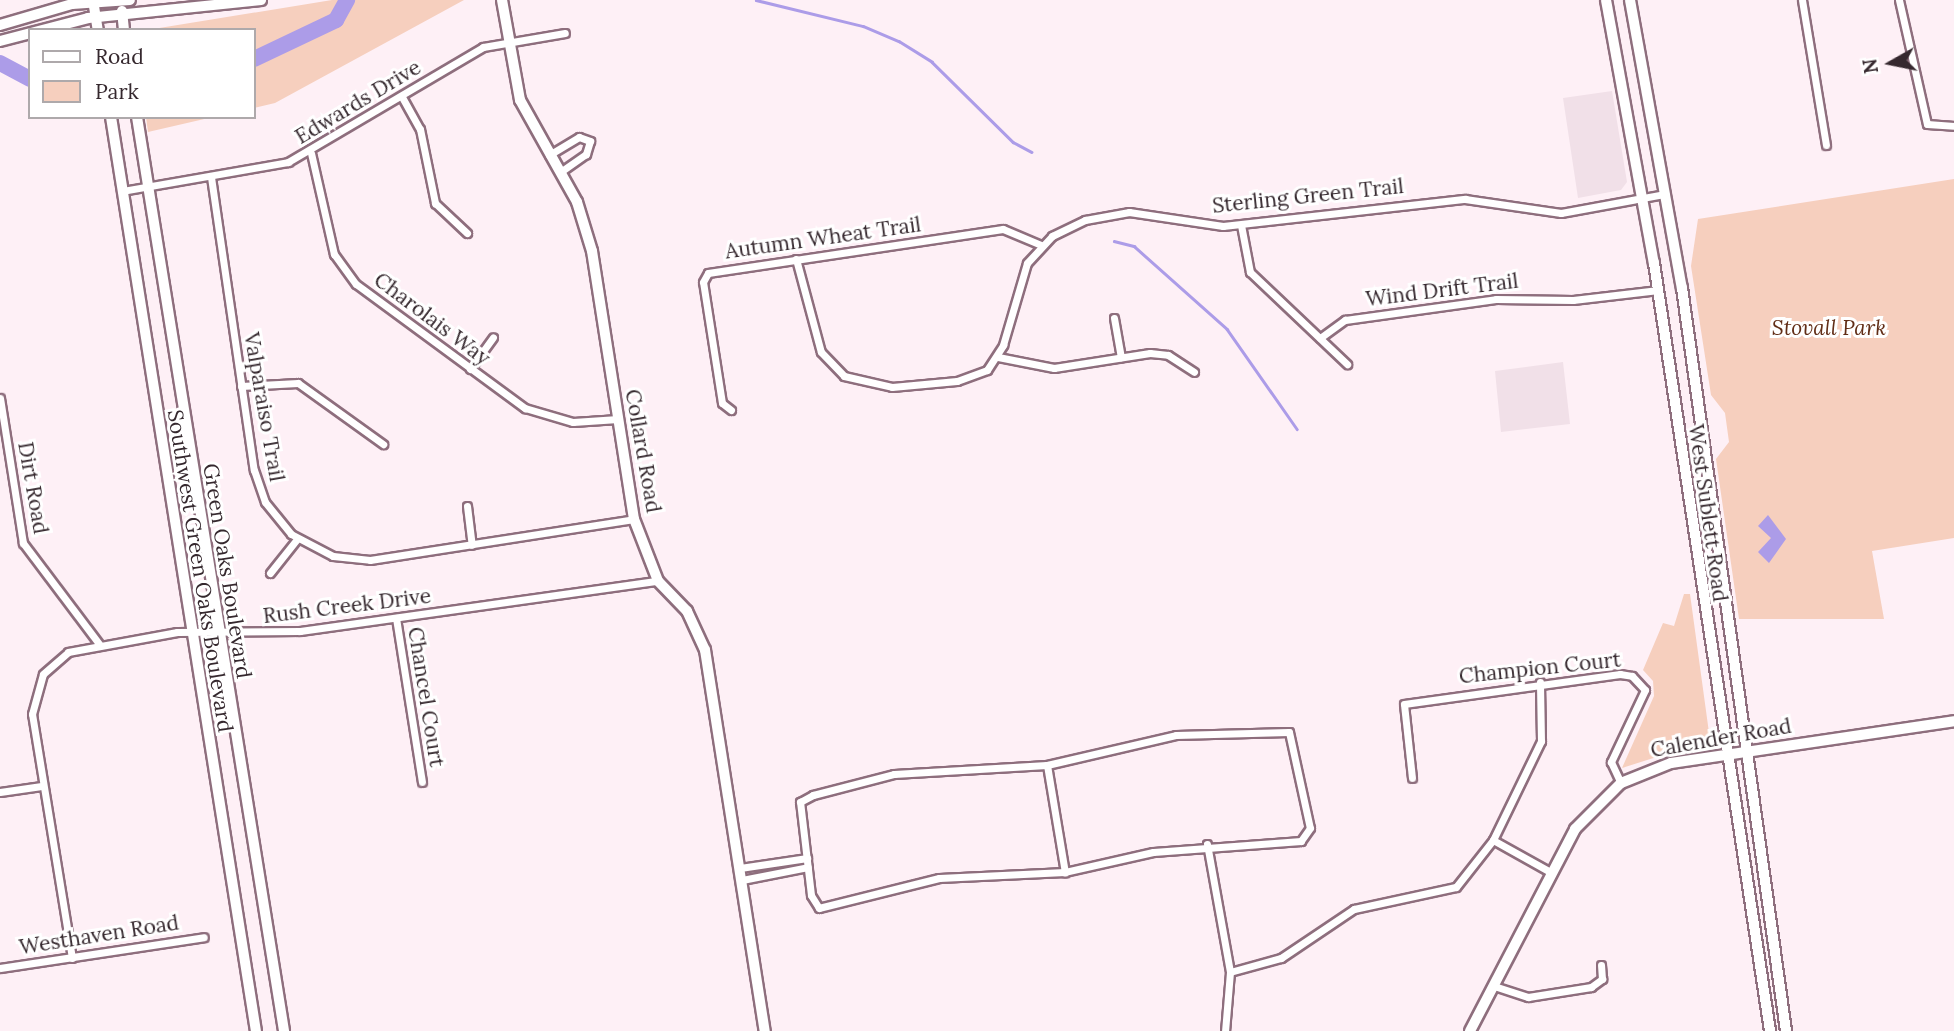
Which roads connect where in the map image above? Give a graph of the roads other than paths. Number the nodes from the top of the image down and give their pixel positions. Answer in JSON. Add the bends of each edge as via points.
{"nodes":[{"id":1,"x":69,"y":0,"type":"edge"},
{"id":2,"x":121,"y":0,"type":"edge"},
{"id":3,"x":130,"y":0,"type":"edge"},
{"id":4,"x":261,"y":0,"type":"edge"},
{"id":5,"x":502,"y":0,"type":"edge"},
{"id":6,"x":1606,"y":0,"type":"edge"},
{"id":7,"x":1630,"y":0,"type":"edge"},
{"id":8,"x":1802,"y":0,"type":"edge"},
{"id":9,"x":1899,"y":0,"type":"edge"},
{"id":10,"x":93,"y":1,"type":"edge"},
{"id":11,"x":56,"y":8,"type":"junction"},
{"id":12,"x":122,"y":17,"type":"junction"},
{"id":13,"x":96,"y":18,"type":"junction"},
{"id":14,"x":0,"y":25,"type":"edge"},
{"id":15,"x":54,"y":28,"type":"edge"},
{"id":16,"x":98,"y":28,"type":"edge"},
{"id":17,"x":124,"y":28,"type":"edge"},
{"id":18,"x":565,"y":33,"type":"dead end"},
{"id":19,"x":28,"y":34,"type":"edge"},
{"id":20,"x":508,"y":40,"type":"junction"},
{"id":21,"x":0,"y":41,"type":"edge"},
{"id":22,"x":402,"y":97,"type":"junction"},
{"id":23,"x":111,"y":119,"type":"edge"},
{"id":24,"x":137,"y":119,"type":"edge"},
{"id":25,"x":1954,"y":126,"type":"edge"},
{"id":26,"x":1826,"y":145,"type":"dead end"},
{"id":27,"x":312,"y":153,"type":"junction"},
{"id":28,"x":549,"y":155,"type":"junction"},
{"id":29,"x":560,"y":172,"type":"junction"},
{"id":30,"x":211,"y":177,"type":"junction"},
{"id":31,"x":148,"y":187,"type":"junction"},
{"id":32,"x":122,"y":191,"type":"junction"},
{"id":33,"x":1665,"y":194,"type":"junction"},
{"id":34,"x":1642,"y":198,"type":"junction"},
{"id":35,"x":1241,"y":225,"type":"junction"},
{"id":36,"x":467,"y":233,"type":"dead end"},
{"id":37,"x":1041,"y":246,"type":"junction"},
{"id":38,"x":796,"y":259,"type":"junction"},
{"id":39,"x":1658,"y":290,"type":"junction"},
{"id":40,"x":1114,"y":317,"type":"dead end"},
{"id":41,"x":493,"y":337,"type":"dead end"},
{"id":42,"x":1320,"y":338,"type":"junction"},
{"id":43,"x":998,"y":357,"type":"junction"},
{"id":44,"x":1121,"y":358,"type":"junction"},
{"id":45,"x":1347,"y":364,"type":"dead end"},
{"id":46,"x":470,"y":369,"type":"junction"},
{"id":47,"x":1194,"y":372,"type":"dead end"},
{"id":48,"x":241,"y":386,"type":"junction"},
{"id":49,"x":0,"y":398,"type":"edge"},
{"id":50,"x":731,"y":410,"type":"dead end"},
{"id":51,"x":618,"y":419,"type":"junction"},
{"id":52,"x":383,"y":444,"type":"dead end"},
{"id":53,"x":467,"y":506,"type":"dead end"},
{"id":54,"x":634,"y":519,"type":"junction"},
{"id":55,"x":297,"y":539,"type":"junction"},
{"id":56,"x":472,"y":545,"type":"junction"},
{"id":57,"x":270,"y":573,"type":"dead end"},
{"id":58,"x":659,"y":580,"type":"junction"},
{"id":59,"x":396,"y":618,"type":"junction"},
{"id":60,"x":190,"y":633,"type":"junction"},
{"id":61,"x":217,"y":634,"type":"junction"},
{"id":62,"x":99,"y":644,"type":"junction"},
{"id":63,"x":1540,"y":682,"type":"junction"},
{"id":64,"x":1954,"y":721,"type":"edge"},
{"id":65,"x":1748,"y":750,"type":"junction"},
{"id":66,"x":1724,"y":755,"type":"junction"},
{"id":67,"x":1047,"y":765,"type":"junction"},
{"id":68,"x":1412,"y":778,"type":"dead end"},
{"id":69,"x":422,"y":782,"type":"dead end"},
{"id":70,"x":1621,"y":783,"type":"junction"},
{"id":71,"x":42,"y":786,"type":"junction"},
{"id":72,"x":0,"y":792,"type":"edge"},
{"id":73,"x":1493,"y":840,"type":"junction"},
{"id":74,"x":1207,"y":844,"type":"junction"},
{"id":75,"x":807,"y":862,"type":"junction"},
{"id":76,"x":740,"y":868,"type":"junction"},
{"id":77,"x":1065,"y":872,"type":"junction"},
{"id":78,"x":1552,"y":873,"type":"junction"},
{"id":79,"x":741,"y":880,"type":"junction"},
{"id":80,"x":204,"y":937,"type":"dead end"},
{"id":81,"x":72,"y":958,"type":"junction"},
{"id":82,"x":1601,"y":965,"type":"dead end"},
{"id":83,"x":0,"y":968,"type":"edge"},
{"id":84,"x":1230,"y":972,"type":"junction"},
{"id":85,"x":1494,"y":986,"type":"junction"},
{"id":86,"x":256,"y":1031,"type":"edge"},
{"id":87,"x":284,"y":1031,"type":"edge"},
{"id":88,"x":765,"y":1031,"type":"edge"},
{"id":89,"x":1225,"y":1031,"type":"edge"},
{"id":90,"x":1470,"y":1031,"type":"edge"},
{"id":91,"x":1770,"y":1031,"type":"edge"},
{"id":92,"x":1786,"y":1031,"type":"edge"}],
"edges":[{"from":1,"to":11,"type":"main road"},
{"from":2,"to":3,"type":"main road"},
{"from":2,"to":10,"type":"main road"},
{"from":2,"to":12,"type":"main road"},
{"from":4,"to":12,"type":"main road"},
{"from":5,"to":20,"type":"main road","name":"Collard Road"},
{"from":6,"to":34,"type":"main road","name":"West Sublett Road"},
{"from":7,"to":33,"type":"main road","name":"West Sublett Road"},
{"from":8,"to":26,"type":"street"},
{"from":9,"to":25,"type":"street","via":[[1911,65],[1933,129]]},
{"from":10,"to":11,"type":"main road"},
{"from":10,"to":13,"type":"main road"},
{"from":11,"to":14,"type":"main road"},
{"from":12,"to":13,"type":"main road"},
{"from":12,"to":17,"type":"main road"},
{"from":13,"to":15,"type":"main road"},
{"from":13,"to":16,"type":"main road"},
{"from":18,"to":20,"type":"street","name":"Edwards Drive"},
{"from":19,"to":21,"type":"main road"},
{"from":20,"to":22,"type":"street","name":"Edwards Drive","via":[[477,50]]},
{"from":20,"to":28,"type":"main road","name":"Collard Road","via":[[520,100]]},
{"from":22,"to":27,"type":"street","name":"Edwards Drive"},
{"from":22,"to":36,"type":"street","via":[[419,130],[435,203]]},
{"from":23,"to":32,"type":"main road","name":"Southwest Green Oaks Boulevard"},
{"from":24,"to":31,"type":"main road","name":"Green Oaks Boulevard"},
{"from":27,"to":30,"type":"street","name":"Edwards Drive"},
{"from":27,"to":46,"type":"street","name":"Charolais Way","via":[[342,269]]},
{"from":28,"to":29,"type":"main road","name":"Collard Road"},
{"from":28,"to":29,"type":"street","via":[[579,137],[590,141],[586,154]]},
{"from":29,"to":51,"type":"main road","name":"Collard Road","via":[[592,251]]},
{"from":30,"to":31,"type":"street","name":"Edwards Drive"},
{"from":30,"to":48,"type":"street","name":"Valparaiso Trail"},
{"from":31,"to":32,"type":"street","name":"Edwards Drive"},
{"from":31,"to":61,"type":"main road","name":"Green Oaks Boulevard"},
{"from":32,"to":60,"type":"main road","name":"Southwest Green Oaks Boulevard"},
{"from":33,"to":34,"type":"street","name":"Sterling Green Trail"},
{"from":33,"to":65,"type":"main road","name":"West Sublett Road"},
{"from":34,"to":35,"type":"street","name":"Sterling Green Trail","via":[[1544,213],[1465,199],[1429,201]]},
{"from":34,"to":39,"type":"main road","name":"West Sublett Road"},
{"from":35,"to":37,"type":"street","name":"Sterling Green Trail","via":[[1193,225],[1129,212],[1085,220]]},
{"from":35,"to":42,"type":"street","via":[[1250,272]]},
{"from":37,"to":38,"type":"street","name":"Autumn Wheat Trail","via":[[1003,229]]},
{"from":37,"to":43,"type":"street","name":"Sterling Green Trail","via":[[1018,282]]},
{"from":38,"to":43,"type":"street","via":[[815,341],[833,367],[857,382],[892,387],[957,381],[987,370]]},
{"from":38,"to":50,"type":"street","name":"Autumn Wheat Trail","via":[[714,271],[703,282],[722,404]]},
{"from":39,"to":42,"type":"street","name":"Wind Drift Trail","via":[[1573,300],[1509,298],[1345,320]]},
{"from":39,"to":66,"type":"main road","name":"West Sublett Road"},
{"from":40,"to":44,"type":"street"},
{"from":41,"to":46,"type":"street"},
{"from":42,"to":45,"type":"street"},
{"from":43,"to":44,"type":"street","via":[[1033,368]]},
{"from":44,"to":47,"type":"street","via":[[1168,355]]},
{"from":46,"to":51,"type":"street","name":"Charolais Way","via":[[544,416],[582,423]]},
{"from":48,"to":52,"type":"street","via":[[298,383]]},
{"from":48,"to":55,"type":"street","name":"Valparaiso Trail","via":[[261,493]]},
{"from":49,"to":62,"type":"street","name":"Dirt Road","via":[[23,543]]},
{"from":51,"to":54,"type":"main road","name":"Collard Road"},
{"from":53,"to":56,"type":"street"},
{"from":54,"to":56,"type":"street"},
{"from":54,"to":58,"type":"main road","name":"Collard Road"},
{"from":55,"to":56,"type":"street","via":[[351,560]]},
{"from":55,"to":57,"type":"street"},
{"from":58,"to":59,"type":"street","name":"Rush Creek Drive"},
{"from":58,"to":76,"type":"main road","name":"Collard Road","via":[[703,640]]},
{"from":59,"to":61,"type":"street","name":"Rush Creek Drive","via":[[263,635]]},
{"from":59,"to":69,"type":"street","name":"Chancel Court"},
{"from":60,"to":61,"type":"street","name":"Rush Creek Drive"},
{"from":60,"to":62,"type":"street","name":"Rush Creek Drive"},
{"from":60,"to":86,"type":"main road","name":"Southwest Green Oaks Boulevard"},
{"from":61,"to":87,"type":"main road","name":"Green Oaks Boulevard"},
{"from":62,"to":71,"type":"street","name":"Rush Creek Drive","via":[[62,656],[36,689],[32,723]]},
{"from":63,"to":68,"type":"street","name":"Champion Court","via":[[1404,704]]},
{"from":63,"to":70,"type":"street","name":"Champion Court","via":[[1620,674],[1642,682],[1642,701],[1611,762]]},
{"from":63,"to":73,"type":"street","via":[[1541,741]]},
{"from":64,"to":65,"type":"main road","name":"Calender Road"},
{"from":65,"to":66,"type":"main road","name":"Calender Road"},
{"from":65,"to":92,"type":"main road","name":"West Sublett Road"},
{"from":66,"to":70,"type":"main road","name":"Calender Road","via":[[1652,768]]},
{"from":66,"to":91,"type":"main road","name":"West Sublett Road"},
{"from":67,"to":74,"type":"street","via":[[1176,735],[1289,732],[1310,828],[1301,841]]},
{"from":67,"to":75,"type":"street","via":[[894,774],[813,795],[800,802]]},
{"from":67,"to":77,"type":"street"},
{"from":70,"to":78,"type":"main road","name":"Calender Road","via":[[1575,829]]},
{"from":71,"to":72,"type":"street"},
{"from":71,"to":81,"type":"street","name":"Rush Creek Drive"},
{"from":73,"to":78,"type":"street"},
{"from":73,"to":84,"type":"street","via":[[1456,887],[1354,909],[1281,958]]},
{"from":74,"to":77,"type":"street"},
{"from":74,"to":84,"type":"street"},
{"from":75,"to":76,"type":"street"},
{"from":75,"to":77,"type":"street","via":[[819,908],[939,878]]},
{"from":75,"to":79,"type":"street"},
{"from":76,"to":79,"type":"main road","name":"Collard Road"},
{"from":78,"to":85,"type":"main road","name":"Calender Road"},
{"from":79,"to":88,"type":"main road","name":"Collard Road"},
{"from":80,"to":81,"type":"street","name":"Westhaven Road"},
{"from":81,"to":83,"type":"street","name":"Westhaven Road"},
{"from":82,"to":85,"type":"street","via":[[1602,979],[1591,987],[1528,997]]},
{"from":84,"to":89,"type":"street"},
{"from":85,"to":90,"type":"main road","name":"Calender Road"}]}
